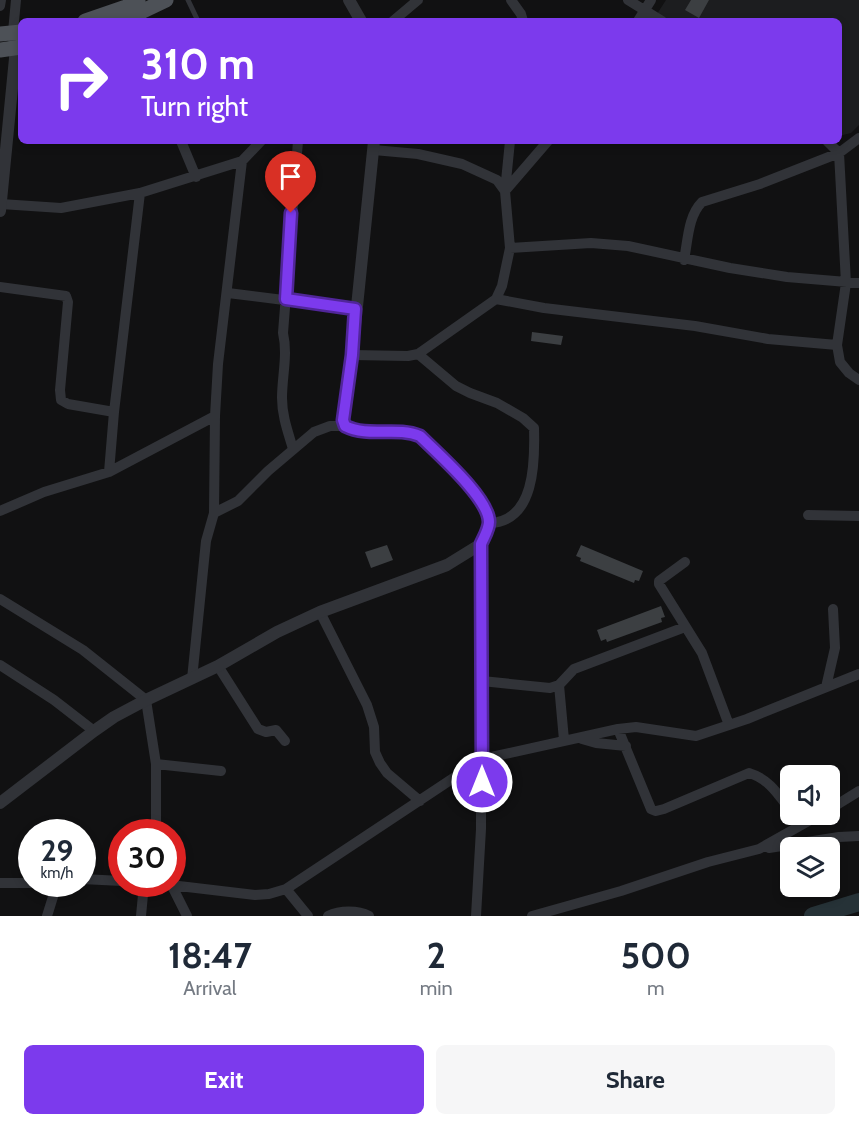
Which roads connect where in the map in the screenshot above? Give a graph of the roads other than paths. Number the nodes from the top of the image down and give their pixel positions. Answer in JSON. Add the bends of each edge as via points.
{"nodes":[{"id":1,"x":1,"y":0,"type":"edge"},
{"id":2,"x":16,"y":0,"type":"edge"},
{"id":3,"x":138,"y":0,"type":"edge"},
{"id":4,"x":166,"y":0,"type":"edge"},
{"id":5,"x":188,"y":0,"type":"edge"},
{"id":6,"x":349,"y":0,"type":"edge"},
{"id":7,"x":418,"y":0,"type":"edge"},
{"id":8,"x":511,"y":0,"type":"edge"},
{"id":9,"x":628,"y":0,"type":"edge"},
{"id":10,"x":648,"y":5,"type":"edge"},
{"id":11,"x":0,"y":6,"type":"edge"},
{"id":12,"x":93,"y":18,"type":"edge"},
{"id":13,"x":134,"y":18,"type":"edge"},
{"id":14,"x":197,"y":18,"type":"edge"},
{"id":15,"x":359,"y":18,"type":"edge"},
{"id":16,"x":397,"y":18,"type":"edge"},
{"id":17,"x":522,"y":18,"type":"edge"},
{"id":18,"x":640,"y":18,"type":"edge"},
{"id":19,"x":659,"y":18,"type":"edge"},
{"id":20,"x":11,"y":33,"type":"edge"},
{"id":21,"x":18,"y":48,"type":"edge"},
{"id":22,"x":0,"y":50,"type":"edge"},
{"id":23,"x":859,"y":138,"type":"edge"},
{"id":24,"x":182,"y":144,"type":"edge"},
{"id":25,"x":258,"y":144,"type":"edge"},
{"id":26,"x":298,"y":144,"type":"edge"},
{"id":27,"x":510,"y":144,"type":"edge"},
{"id":28,"x":545,"y":144,"type":"edge"},
{"id":29,"x":830,"y":144,"type":"edge"},
{"id":30,"x":374,"y":145,"type":"edge"},
{"id":31,"x":839,"y":153,"type":"junction"},
{"id":32,"x":242,"y":161,"type":"junction"},
{"id":33,"x":196,"y":177,"type":"junction"},
{"id":34,"x":505,"y":191,"type":"junction"},
{"id":35,"x":140,"y":193,"type":"junction"},
{"id":36,"x":1,"y":204,"type":"edge"},
{"id":37,"x":0,"y":211,"type":"edge"},
{"id":38,"x":510,"y":248,"type":"junction"},
{"id":39,"x":684,"y":260,"type":"junction"},
{"id":40,"x":846,"y":283,"type":"junction"},
{"id":41,"x":859,"y":283,"type":"edge"},
{"id":42,"x":0,"y":287,"type":"edge"},
{"id":43,"x":228,"y":293,"type":"junction"},
{"id":44,"x":286,"y":299,"type":"junction"},
{"id":45,"x":496,"y":299,"type":"junction"},
{"id":46,"x":355,"y":309,"type":"junction"},
{"id":47,"x":837,"y":345,"type":"junction"},
{"id":48,"x":418,"y":354,"type":"junction"},
{"id":49,"x":352,"y":355,"type":"junction"},
{"id":50,"x":859,"y":380,"type":"edge"},
{"id":51,"x":114,"y":412,"type":"junction"},
{"id":52,"x":215,"y":416,"type":"junction"},
{"id":53,"x":345,"y":426,"type":"junction"},
{"id":54,"x":293,"y":449,"type":"junction"},
{"id":55,"x":110,"y":472,"type":"junction"},
{"id":56,"x":0,"y":511,"type":"edge"},
{"id":57,"x":214,"y":513,"type":"junction"},
{"id":58,"x":808,"y":515,"type":"dead end"},
{"id":59,"x":859,"y":516,"type":"edge"},
{"id":60,"x":489,"y":524,"type":"junction"},
{"id":61,"x":481,"y":544,"type":"junction"},
{"id":62,"x":685,"y":562,"type":"dead end"},
{"id":63,"x":0,"y":599,"type":"edge"},
{"id":64,"x":833,"y":609,"type":"dead end"},
{"id":65,"x":320,"y":612,"type":"junction"},
{"id":66,"x":685,"y":627,"type":"junction"},
{"id":67,"x":0,"y":665,"type":"edge"},
{"id":68,"x":218,"y":666,"type":"junction"},
{"id":69,"x":859,"y":674,"type":"edge"},
{"id":70,"x":192,"y":679,"type":"junction"},
{"id":71,"x":482,"y":681,"type":"junction"},
{"id":72,"x":560,"y":685,"type":"junction"},
{"id":73,"x":826,"y":687,"type":"junction"},
{"id":74,"x":146,"y":700,"type":"junction"},
{"id":75,"x":729,"y":725,"type":"junction"},
{"id":76,"x":618,"y":729,"type":"junction"},
{"id":77,"x":94,"y":731,"type":"junction"},
{"id":78,"x":578,"y":738,"type":"junction"},
{"id":79,"x":564,"y":740,"type":"junction"},
{"id":80,"x":285,"y":741,"type":"dead end"},
{"id":81,"x":626,"y":746,"type":"junction"},
{"id":82,"x":482,"y":759,"type":"junction"},
{"id":83,"x":156,"y":764,"type":"junction"},
{"id":84,"x":220,"y":771,"type":"dead end"},
{"id":85,"x":859,"y":791,"type":"edge"},
{"id":86,"x":780,"y":797,"type":"edge"},
{"id":87,"x":420,"y":801,"type":"junction"},
{"id":88,"x":0,"y":803,"type":"edge"},
{"id":89,"x":840,"y":803,"type":"edge"},
{"id":90,"x":156,"y":819,"type":"edge"},
{"id":91,"x":802,"y":826,"type":"edge"},
{"id":92,"x":859,"y":836,"type":"edge"},
{"id":93,"x":759,"y":849,"type":"junction"},
{"id":94,"x":0,"y":883,"type":"edge"},
{"id":95,"x":18,"y":883,"type":"edge"},
{"id":96,"x":186,"y":886,"type":"edge"},
{"id":97,"x":286,"y":889,"type":"junction"},
{"id":98,"x":53,"y":897,"type":"edge"},
{"id":99,"x":143,"y":897,"type":"edge"},
{"id":100,"x":178,"y":897,"type":"edge"},
{"id":101,"x":47,"y":916,"type":"edge"},
{"id":102,"x":141,"y":916,"type":"edge"},
{"id":103,"x":187,"y":916,"type":"edge"},
{"id":104,"x":308,"y":916,"type":"edge"},
{"id":105,"x":328,"y":916,"type":"edge"},
{"id":106,"x":369,"y":916,"type":"edge"},
{"id":107,"x":476,"y":916,"type":"edge"},
{"id":108,"x":532,"y":916,"type":"edge"}],
"edges":[{"from":1,"to":11,"type":"street"},
{"from":2,"to":20,"type":"street"},
{"from":3,"to":12,"type":"main road"},
{"from":4,"to":13,"type":"main road"},
{"from":5,"to":14,"type":"lane"},
{"from":6,"to":15,"type":"street"},
{"from":7,"to":16,"type":"street"},
{"from":8,"to":17,"type":"street"},
{"from":9,"to":10,"type":"street"},
{"from":10,"to":18,"type":"street"},
{"from":10,"to":19,"type":"street"},
{"from":20,"to":21,"type":"street"},
{"from":21,"to":22,"type":"main road"},
{"from":21,"to":36,"type":"street"},
{"from":23,"to":31,"type":"street"},
{"from":24,"to":33,"type":"street"},
{"from":25,"to":32,"type":"street"},
{"from":26,"to":44,"type":"street"},
{"from":27,"to":34,"type":"street"},
{"from":28,"to":34,"type":"street"},
{"from":29,"to":31,"type":"street"},
{"from":30,"to":34,"type":"street","via":[[462,164],[496,180]]},
{"from":30,"to":46,"type":"street"},
{"from":31,"to":39,"type":"street","via":[[702,202],[692,217]]},
{"from":31,"to":40,"type":"street"},
{"from":32,"to":33,"type":"street"},
{"from":32,"to":43,"type":"street"},
{"from":33,"to":35,"type":"street"},
{"from":34,"to":38,"type":"street"},
{"from":35,"to":36,"type":"street","via":[[62,208]]},
{"from":35,"to":51,"type":"street"},
{"from":36,"to":37,"type":"street"},
{"from":38,"to":39,"type":"street","via":[[591,243],[628,246]]},
{"from":38,"to":45,"type":"street"},
{"from":39,"to":40,"type":"street"},
{"from":40,"to":41,"type":"street"},
{"from":40,"to":47,"type":"street"},
{"from":42,"to":51,"type":"street","via":[[66,296],[61,400]]},
{"from":43,"to":44,"type":"street"},
{"from":43,"to":52,"type":"street"},
{"from":44,"to":46,"type":"street"},
{"from":44,"to":54,"type":"street","via":[[282,401]]},
{"from":45,"to":47,"type":"street","via":[[768,339]]},
{"from":45,"to":48,"type":"street"},
{"from":46,"to":49,"type":"street"},
{"from":47,"to":50,"type":"street","via":[[840,362]]},
{"from":48,"to":49,"type":"street"},
{"from":48,"to":60,"type":"street","via":[[456,386],[497,403],[534,428],[534,464],[521,507],[505,520]]},
{"from":49,"to":53,"type":"street"},
{"from":51,"to":55,"type":"street"},
{"from":52,"to":55,"type":"street"},
{"from":52,"to":57,"type":"street"},
{"from":53,"to":54,"type":"street","via":[[314,432]]},
{"from":53,"to":60,"type":"street","via":[[371,433],[410,431],[420,436],[476,493]]},
{"from":54,"to":57,"type":"street","via":[[238,501]]},
{"from":55,"to":56,"type":"street","via":[[44,492]]},
{"from":57,"to":70,"type":"street","via":[[206,541]]},
{"from":58,"to":59,"type":"street"},
{"from":60,"to":61,"type":"street"},
{"from":61,"to":65,"type":"street","via":[[447,565]]},
{"from":61,"to":71,"type":"street"},
{"from":62,"to":66,"type":"street","via":[[659,580],[659,584]]},
{"from":63,"to":74,"type":"street","via":[[83,650]]},
{"from":64,"to":73,"type":"street","via":[[835,648]]},
{"from":65,"to":68,"type":"street"},
{"from":65,"to":87,"type":"street","via":[[367,705],[380,764]]},
{"from":66,"to":72,"type":"street","via":[[574,669]]},
{"from":66,"to":75,"type":"street","via":[[702,653]]},
{"from":67,"to":77,"type":"street","via":[[54,699]]},
{"from":68,"to":70,"type":"street"},
{"from":68,"to":80,"type":"street","via":[[258,729],[276,730]]},
{"from":69,"to":73,"type":"street"},
{"from":70,"to":74,"type":"street"},
{"from":71,"to":72,"type":"street","via":[[550,688]]},
{"from":71,"to":82,"type":"street"},
{"from":72,"to":79,"type":"street"},
{"from":73,"to":75,"type":"street"},
{"from":74,"to":77,"type":"street"},
{"from":74,"to":83,"type":"street"},
{"from":75,"to":76,"type":"street","via":[[696,736],[636,727]]},
{"from":76,"to":78,"type":"street"},
{"from":76,"to":81,"type":"street"},
{"from":77,"to":88,"type":"street"},
{"from":78,"to":79,"type":"street"},
{"from":78,"to":81,"type":"street"},
{"from":79,"to":82,"type":"street"},
{"from":81,"to":86,"type":"street","via":[[651,809],[656,811],[749,773],[768,782]]},
{"from":82,"to":87,"type":"street"},
{"from":82,"to":107,"type":"street"},
{"from":83,"to":84,"type":"street"},
{"from":83,"to":90,"type":"street"},
{"from":85,"to":89,"type":"street"},
{"from":87,"to":97,"type":"street"},
{"from":91,"to":93,"type":"street"},
{"from":92,"to":93,"type":"street"},
{"from":93,"to":108,"type":"street"},
{"from":94,"to":95,"type":"street"},
{"from":96,"to":97,"type":"street","via":[[255,895]]},
{"from":97,"to":104,"type":"street"},
{"from":98,"to":101,"type":"street"},
{"from":99,"to":102,"type":"street"},
{"from":100,"to":103,"type":"street"},
{"from":105,"to":106,"type":"street","via":[[336,912],[362,912]]}]}
